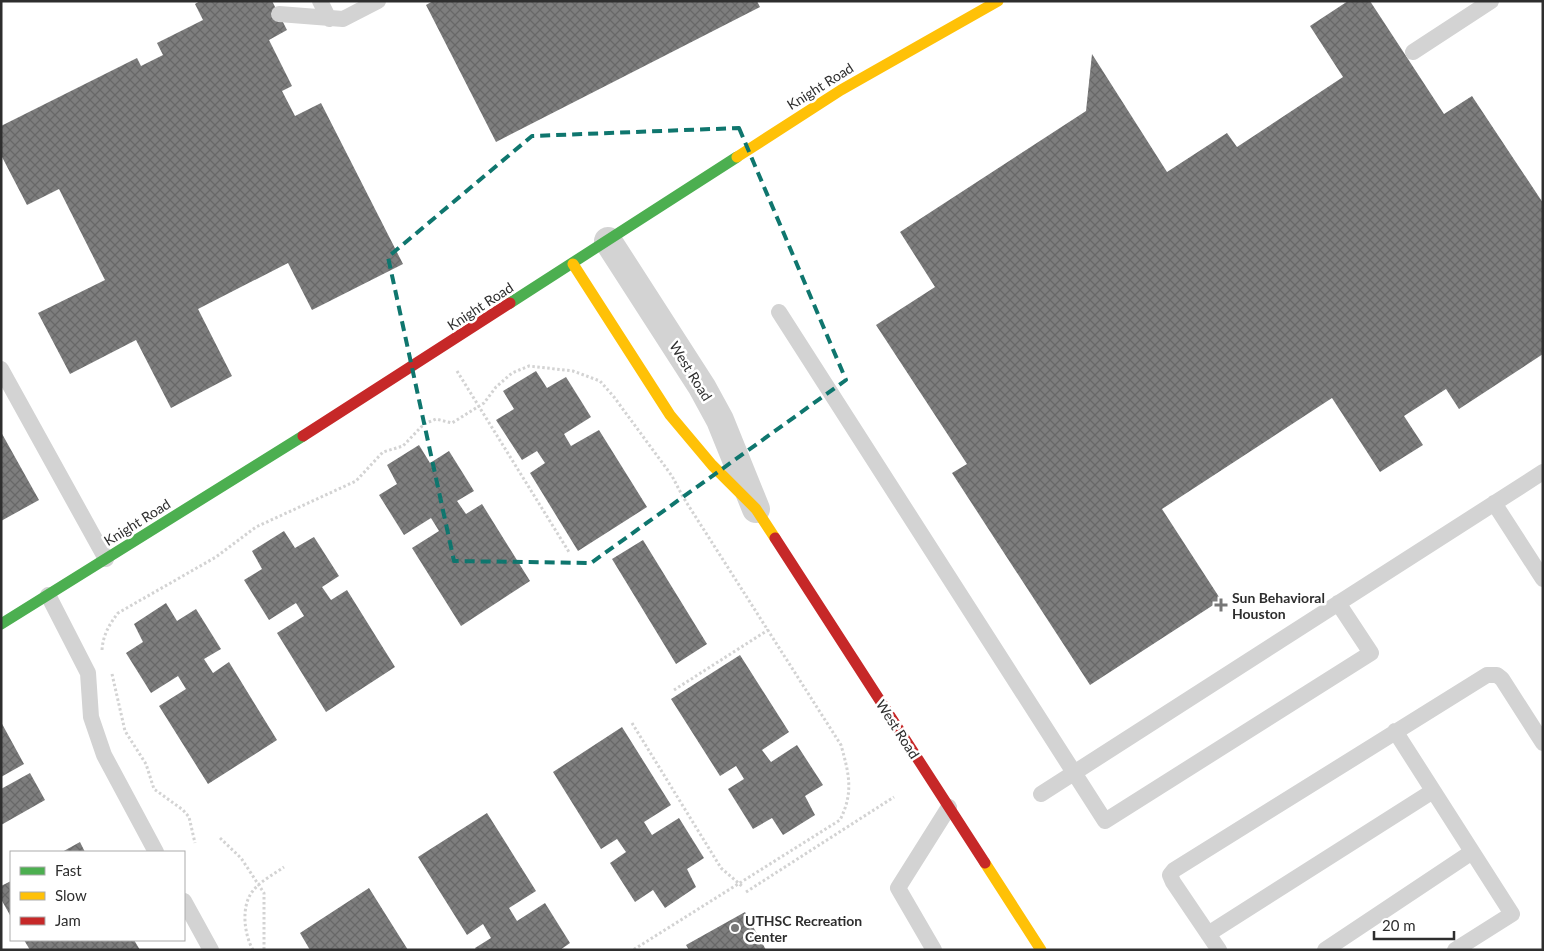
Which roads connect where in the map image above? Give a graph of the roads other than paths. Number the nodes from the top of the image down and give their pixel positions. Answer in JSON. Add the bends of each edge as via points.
{"nodes":[{"id":1,"x":320,"y":1,"type":"edge"},
{"id":2,"x":378,"y":1,"type":"edge"},
{"id":3,"x":990,"y":1,"type":"edge"},
{"id":4,"x":998,"y":1,"type":"edge"},
{"id":5,"x":1491,"y":1,"type":"edge"},
{"id":6,"x":974,"y":8,"type":"edge"},
{"id":7,"x":279,"y":14,"type":"dead end"},
{"id":8,"x":329,"y":19,"type":"junction"},
{"id":9,"x":1413,"y":52,"type":"dead end"},
{"id":10,"x":608,"y":241,"type":"junction"},
{"id":11,"x":573,"y":264,"type":"junction"},
{"id":12,"x":779,"y":312,"type":"dead end"},
{"id":13,"x":1,"y":369,"type":"edge"},
{"id":14,"x":1543,"y":472,"type":"edge"},
{"id":15,"x":1494,"y":504,"type":"junction"},
{"id":16,"x":756,"y":509,"type":"junction"},
{"id":17,"x":106,"y":559,"type":"junction"},
{"id":18,"x":1543,"y":579,"type":"edge"},
{"id":19,"x":48,"y":595,"type":"junction"},
{"id":20,"x":1338,"y":603,"type":"junction"},
{"id":21,"x":1,"y":624,"type":"edge"},
{"id":22,"x":1395,"y":731,"type":"junction"},
{"id":23,"x":1543,"y":743,"type":"edge"},
{"id":24,"x":1073,"y":773,"type":"junction"},
{"id":25,"x":1433,"y":791,"type":"junction"},
{"id":26,"x":1041,"y":794,"type":"dead end"},
{"id":27,"x":949,"y":807,"type":"junction"},
{"id":28,"x":155,"y":851,"type":"edge"},
{"id":29,"x":1472,"y":852,"type":"junction"},
{"id":30,"x":185,"y":903,"type":"edge"},
{"id":31,"x":1208,"y":934,"type":"junction"},
{"id":32,"x":211,"y":950,"type":"edge"},
{"id":33,"x":934,"y":950,"type":"edge"},
{"id":34,"x":1041,"y":950,"type":"edge"},
{"id":35,"x":1219,"y":950,"type":"edge"},
{"id":36,"x":1325,"y":950,"type":"edge"},
{"id":37,"x":1455,"y":950,"type":"edge"}],
"edges":[{"from":1,"to":8,"type":"lane"},
{"from":2,"to":8,"type":"lane","via":[[342,19]]},
{"from":3,"to":6,"type":"street","name":"Knight Road"},
{"from":4,"to":6,"type":"street","name":"Knight Road"},
{"from":5,"to":9,"type":"lane"},
{"from":6,"to":10,"type":"street","name":"Knight Road"},
{"from":7,"to":8,"type":"lane"},
{"from":10,"to":11,"type":"street","name":"Knight Road"},
{"from":10,"to":16,"type":"street","name":"West Road","via":[[702,387],[736,454]]},
{"from":11,"to":16,"type":"street","name":"West Road","via":[[670,415],[712,465]]},
{"from":11,"to":17,"type":"street","name":"Knight Road"},
{"from":12,"to":24,"type":"lane"},
{"from":13,"to":17,"type":"lane"},
{"from":14,"to":15,"type":"lane"},
{"from":15,"to":18,"type":"lane"},
{"from":15,"to":20,"type":"lane"},
{"from":16,"to":27,"type":"street","name":"West Road"},
{"from":17,"to":19,"type":"street","name":"Knight Road"},
{"from":19,"to":21,"type":"street","name":"Knight Road"},
{"from":19,"to":28,"type":"lane","via":[[88,673],[92,717],[104,756]]},
{"from":20,"to":24,"type":"lane"},
{"from":20,"to":24,"type":"lane","via":[[1371,653],[1105,821]]},
{"from":22,"to":23,"type":"lane","via":[[1487,675],[1497,675]]},
{"from":22,"to":25,"type":"lane"},
{"from":22,"to":31,"type":"lane","via":[[1174,870],[1170,875],[1173,882]]},
{"from":24,"to":26,"type":"lane"},
{"from":25,"to":29,"type":"lane"},
{"from":25,"to":31,"type":"lane"},
{"from":27,"to":33,"type":"lane","via":[[898,888]]},
{"from":27,"to":34,"type":"street","name":"West Road"},
{"from":29,"to":36,"type":"lane"},
{"from":29,"to":37,"type":"lane","via":[[1512,914]]},
{"from":30,"to":32,"type":"lane"},
{"from":31,"to":35,"type":"lane"}]}
